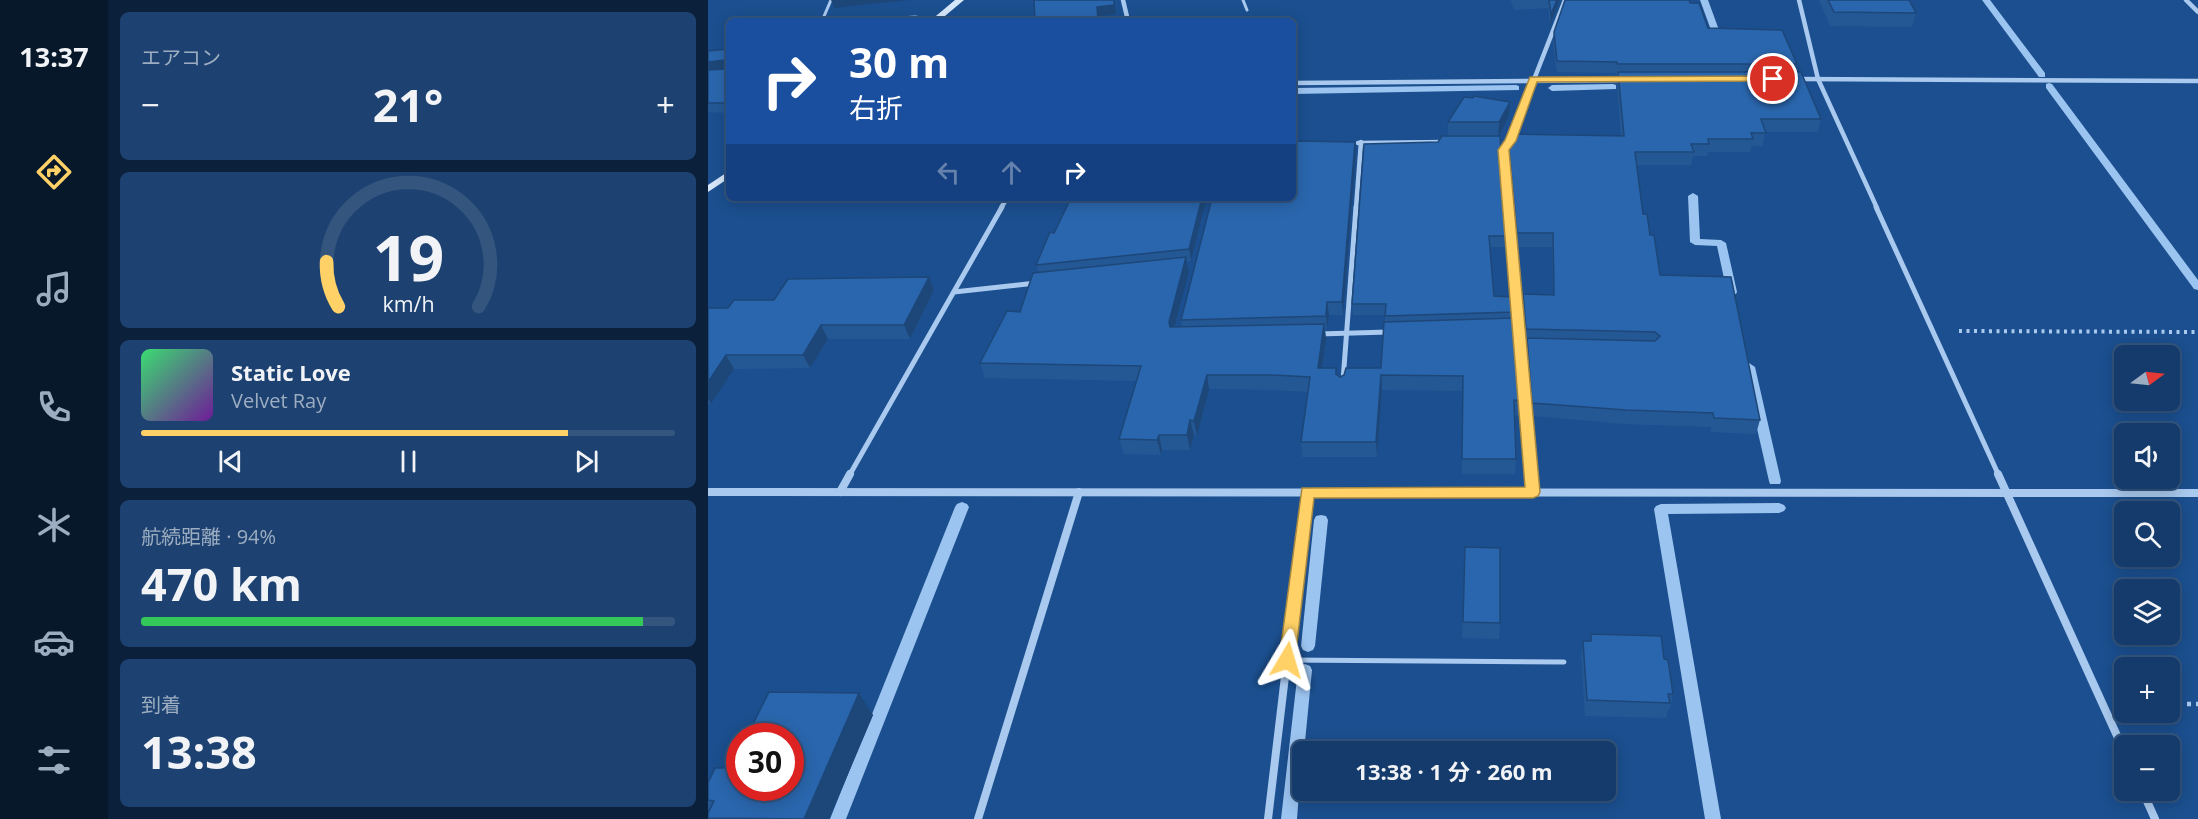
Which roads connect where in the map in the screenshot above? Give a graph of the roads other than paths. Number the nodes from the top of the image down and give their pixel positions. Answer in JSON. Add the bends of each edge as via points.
{"nodes":[{"id":1,"x":831,"y":0,"type":"edge"},
{"id":2,"x":960,"y":0,"type":"edge"},
{"id":3,"x":1123,"y":0,"type":"edge"},
{"id":4,"x":1244,"y":0,"type":"edge"},
{"id":5,"x":1565,"y":0,"type":"edge"},
{"id":6,"x":1799,"y":0,"type":"edge"},
{"id":7,"x":2186,"y":0,"type":"edge"},
{"id":8,"x":1247,"y":10,"type":"dead end"},
{"id":9,"x":2198,"y":12,"type":"edge"},
{"id":10,"x":823,"y":18,"type":"edge"},
{"id":11,"x":900,"y":18,"type":"edge"},
{"id":12,"x":922,"y":18,"type":"edge"},
{"id":13,"x":938,"y":18,"type":"edge"},
{"id":14,"x":1127,"y":18,"type":"edge"},
{"id":15,"x":1795,"y":79,"type":"edge"},
{"id":16,"x":1818,"y":79,"type":"junction"},
{"id":17,"x":1534,"y":80,"type":"junction"},
{"id":18,"x":1636,"y":80,"type":"edge"},
{"id":19,"x":2198,"y":81,"type":"edge"},
{"id":20,"x":1296,"y":83,"type":"edge"},
{"id":21,"x":1499,"y":141,"type":"edge"},
{"id":22,"x":1510,"y":141,"type":"junction"},
{"id":23,"x":1361,"y":142,"type":"junction"},
{"id":24,"x":1453,"y":142,"type":"edge"},
{"id":25,"x":1350,"y":143,"type":"edge"},
{"id":26,"x":726,"y":176,"type":"edge"},
{"id":27,"x":708,"y":189,"type":"edge"},
{"id":28,"x":1005,"y":201,"type":"edge"},
{"id":29,"x":1046,"y":282,"type":"edge"},
{"id":30,"x":954,"y":292,"type":"junction"},
{"id":31,"x":1507,"y":328,"type":"edge"},
{"id":32,"x":1519,"y":328,"type":"junction"},
{"id":33,"x":1393,"y":332,"type":"edge"},
{"id":34,"x":1347,"y":333,"type":"junction"},
{"id":35,"x":1313,"y":334,"type":"edge"},
{"id":36,"x":1521,"y":347,"type":"junction"},
{"id":37,"x":1532,"y":347,"type":"edge"},
{"id":38,"x":1342,"y":387,"type":"edge"},
{"id":39,"x":708,"y":492,"type":"edge"},
{"id":40,"x":840,"y":492,"type":"junction"},
{"id":41,"x":1079,"y":492,"type":"junction"},
{"id":42,"x":1307,"y":492,"type":"junction"},
{"id":43,"x":1533,"y":492,"type":"junction"},
{"id":44,"x":2198,"y":493,"type":"edge"},
{"id":45,"x":2006,"y":494,"type":"junction"},
{"id":46,"x":1287,"y":660,"type":"junction"},
{"id":47,"x":1564,"y":662,"type":"dead end"},
{"id":48,"x":2117,"y":735,"type":"edge"},
{"id":49,"x":2147,"y":801,"type":"edge"},
{"id":50,"x":978,"y":819,"type":"edge"},
{"id":51,"x":1268,"y":819,"type":"edge"},
{"id":52,"x":2155,"y":819,"type":"edge"}],
"edges":[{"from":1,"to":10,"type":"lane"},
{"from":2,"to":13,"type":"main road"},
{"from":3,"to":14,"type":"street"},
{"from":4,"to":8,"type":"lane"},
{"from":5,"to":17,"type":"street"},
{"from":6,"to":16,"type":"street"},
{"from":7,"to":9,"type":"street"},
{"from":11,"to":12,"type":"lane"},
{"from":15,"to":16,"type":"street"},
{"from":16,"to":19,"type":"street"},
{"from":16,"to":45,"type":"street"},
{"from":17,"to":18,"type":"street"},
{"from":17,"to":20,"type":"street"},
{"from":17,"to":22,"type":"street"},
{"from":21,"to":22,"type":"street"},
{"from":22,"to":32,"type":"street","via":[[1503,150]]},
{"from":23,"to":24,"type":"street"},
{"from":23,"to":25,"type":"street"},
{"from":23,"to":34,"type":"street"},
{"from":26,"to":27,"type":"main road"},
{"from":28,"to":30,"type":"street"},
{"from":29,"to":30,"type":"street"},
{"from":30,"to":40,"type":"street"},
{"from":31,"to":32,"type":"street"},
{"from":32,"to":36,"type":"street"},
{"from":33,"to":34,"type":"street"},
{"from":34,"to":35,"type":"street"},
{"from":34,"to":38,"type":"street"},
{"from":36,"to":37,"type":"lane"},
{"from":36,"to":43,"type":"street"},
{"from":39,"to":40,"type":"street"},
{"from":40,"to":41,"type":"street"},
{"from":41,"to":42,"type":"street"},
{"from":41,"to":50,"type":"street"},
{"from":42,"to":43,"type":"street"},
{"from":42,"to":46,"type":"street"},
{"from":43,"to":45,"type":"street"},
{"from":44,"to":45,"type":"street"},
{"from":45,"to":48,"type":"street"},
{"from":46,"to":47,"type":"lane"},
{"from":46,"to":51,"type":"street"},
{"from":49,"to":52,"type":"street"}]}
